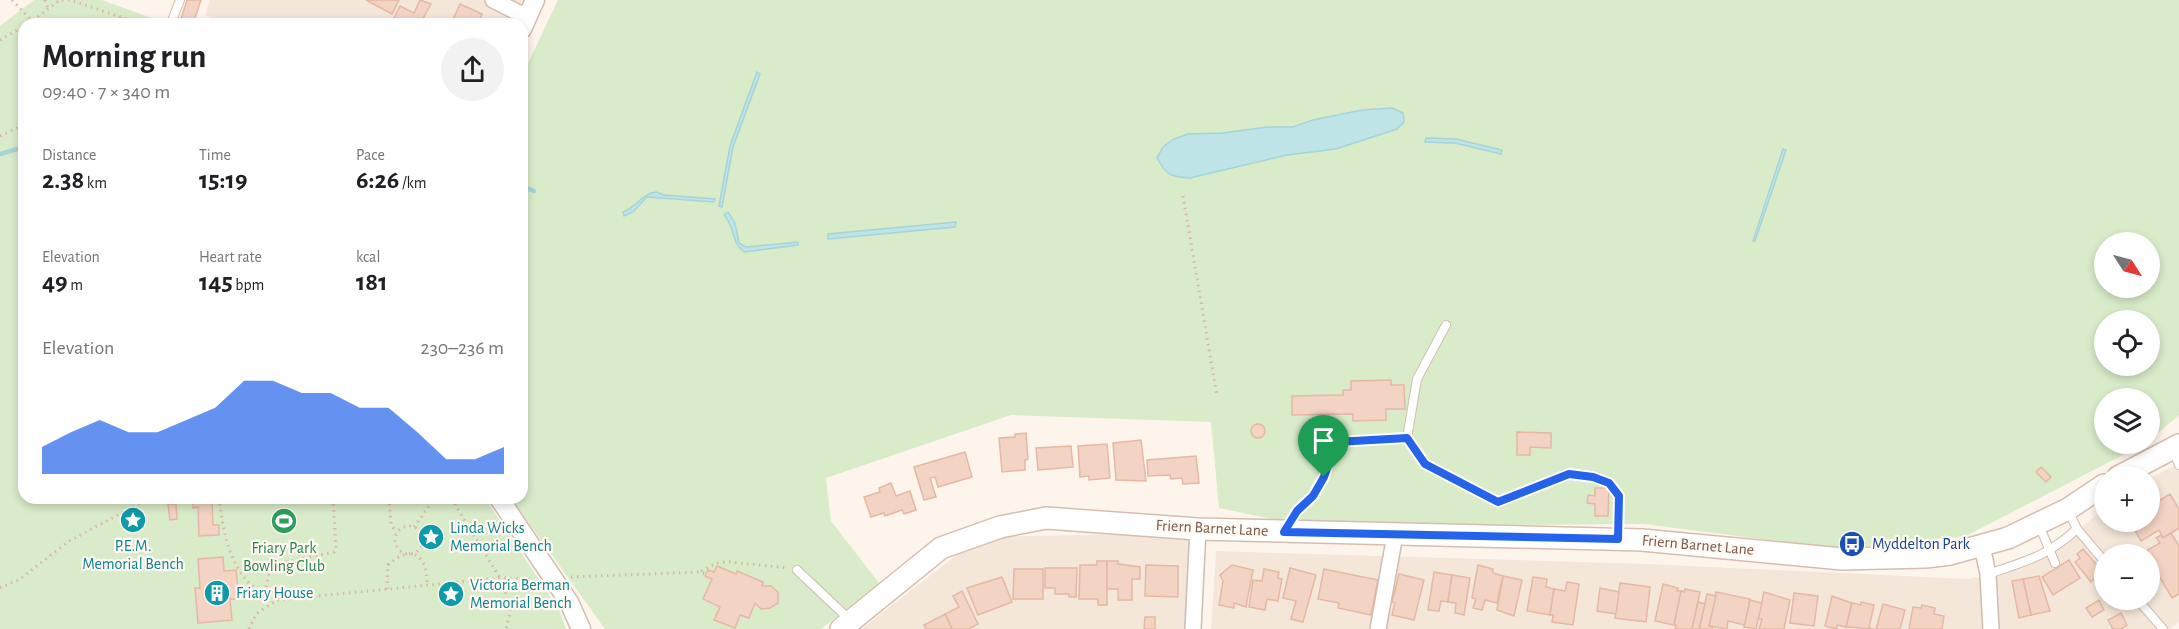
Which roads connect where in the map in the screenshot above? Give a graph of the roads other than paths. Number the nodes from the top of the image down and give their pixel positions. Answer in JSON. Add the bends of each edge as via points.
{"nodes":[{"id":1,"x":180,"y":0,"type":"edge"},
{"id":2,"x":494,"y":0,"type":"edge"},
{"id":3,"x":536,"y":0,"type":"edge"},
{"id":4,"x":173,"y":18,"type":"dead end"},
{"id":5,"x":517,"y":18,"type":"edge"},
{"id":6,"x":527,"y":18,"type":"edge"},
{"id":7,"x":1446,"y":325,"type":"dead end"},
{"id":8,"x":1407,"y":438,"type":"junction"},
{"id":9,"x":2177,"y":453,"type":"edge"},
{"id":10,"x":2145,"y":466,"type":"edge"},
{"id":11,"x":2094,"y":491,"type":"edge"},
{"id":12,"x":503,"y":504,"type":"edge"},
{"id":13,"x":2068,"y":508,"type":"junction"},
{"id":14,"x":2038,"y":524,"type":"junction"},
{"id":15,"x":1198,"y":529,"type":"junction"},
{"id":16,"x":2077,"y":529,"type":"junction"},
{"id":17,"x":1284,"y":532,"type":"junction"},
{"id":18,"x":1395,"y":535,"type":"junction"},
{"id":19,"x":1618,"y":539,"type":"junction"},
{"id":20,"x":1982,"y":546,"type":"junction"},
{"id":21,"x":2094,"y":549,"type":"edge"},
{"id":22,"x":2050,"y":551,"type":"junction"},
{"id":23,"x":2055,"y":563,"type":"dead end"},
{"id":24,"x":797,"y":570,"type":"road end"},
{"id":25,"x":1988,"y":574,"type":"junction"},
{"id":26,"x":2147,"y":610,"type":"edge"},
{"id":27,"x":846,"y":625,"type":"edge"},
{"id":28,"x":580,"y":629,"type":"edge"},
{"id":29,"x":1193,"y":629,"type":"edge"},
{"id":30,"x":1378,"y":629,"type":"edge"},
{"id":31,"x":1991,"y":629,"type":"edge"},
{"id":32,"x":2163,"y":629,"type":"edge"}],
"edges":[{"from":1,"to":4,"type":"lane"},
{"from":2,"to":5,"type":"street"},
{"from":3,"to":6,"type":"street"},
{"from":7,"to":8,"type":"lane","via":[[1417,380]]},
{"from":8,"to":17,"type":"lane","via":[[1336,442],[1324,477]]},
{"from":8,"to":19,"type":"lane","via":[[1425,464],[1498,502],[1569,474],[1609,483],[1619,496]]},
{"from":9,"to":10,"type":"main road"},
{"from":11,"to":13,"type":"main road","name":"Friern Barnet Lane"},
{"from":12,"to":28,"type":"street","via":[[568,602]]},
{"from":13,"to":14,"type":"main road","name":"Friern Barnet Lane"},
{"from":13,"to":16,"type":"lane"},
{"from":14,"to":20,"type":"main road","name":"Friern Barnet Lane"},
{"from":14,"to":22,"type":"lane"},
{"from":15,"to":17,"type":"main road","name":"Friern Barnet Lane"},
{"from":15,"to":27,"type":"main road","name":"Friern Barnet Lane","via":[[1046,518],[1000,527],[940,548]]},
{"from":15,"to":29,"type":"street"},
{"from":16,"to":21,"type":"lane"},
{"from":16,"to":22,"type":"lane"},
{"from":17,"to":18,"type":"main road","name":"Friern Barnet Lane"},
{"from":18,"to":19,"type":"main road","name":"Friern Barnet Lane"},
{"from":18,"to":30,"type":"street"},
{"from":19,"to":20,"type":"main road","name":"Friern Barnet Lane","via":[[1842,559],[1926,557]]},
{"from":20,"to":25,"type":"street"},
{"from":22,"to":23,"type":"lane"},
{"from":22,"to":25,"type":"lane"},
{"from":24,"to":27,"type":"lane"},
{"from":25,"to":31,"type":"street"},
{"from":26,"to":32,"type":"lane"}]}
